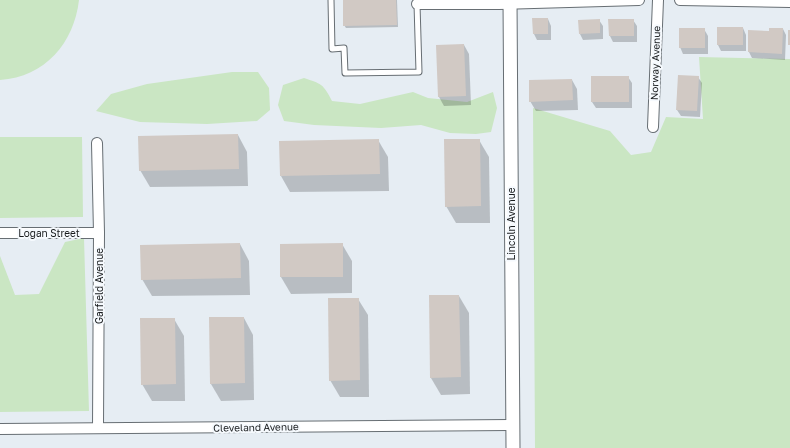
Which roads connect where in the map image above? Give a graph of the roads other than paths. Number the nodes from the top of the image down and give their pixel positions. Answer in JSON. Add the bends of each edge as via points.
{"nodes":[{"id":1,"x":331,"y":0,"type":"edge"},
{"id":2,"x":639,"y":0,"type":"edge"},
{"id":3,"x":658,"y":0,"type":"edge"},
{"id":4,"x":680,"y":0,"type":"edge"},
{"id":5,"x":422,"y":2,"type":"edge"},
{"id":6,"x":510,"y":2,"type":"edge"},
{"id":7,"x":790,"y":2,"type":"edge"},
{"id":8,"x":653,"y":127,"type":"dead end"},
{"id":9,"x":97,"y":144,"type":"dead end"},
{"id":10,"x":99,"y":232,"type":"junction"},
{"id":11,"x":0,"y":233,"type":"edge"},
{"id":12,"x":513,"y":425,"type":"junction"},
{"id":13,"x":98,"y":428,"type":"junction"},
{"id":14,"x":0,"y":429,"type":"edge"},
{"id":15,"x":513,"y":448,"type":"edge"}],
"edges":[{"from":1,"to":5,"type":"lane","via":[[332,49],[344,48],[345,73],[419,72]]},
{"from":2,"to":6,"type":"street"},
{"from":3,"to":8,"type":"street","name":"Norway Avenue"},
{"from":4,"to":7,"type":"street"},
{"from":5,"to":6,"type":"street"},
{"from":6,"to":12,"type":"street","name":"Lincoln Avenue"},
{"from":9,"to":10,"type":"street","name":"Garfield Avenue"},
{"from":10,"to":11,"type":"street","name":"Logan Street"},
{"from":10,"to":13,"type":"street","name":"Garfield Avenue"},
{"from":12,"to":13,"type":"street","name":"Cleveland Avenue"},
{"from":12,"to":15,"type":"street","name":"Lincoln Avenue"},
{"from":13,"to":14,"type":"street","name":"Cleveland Avenue"}]}
